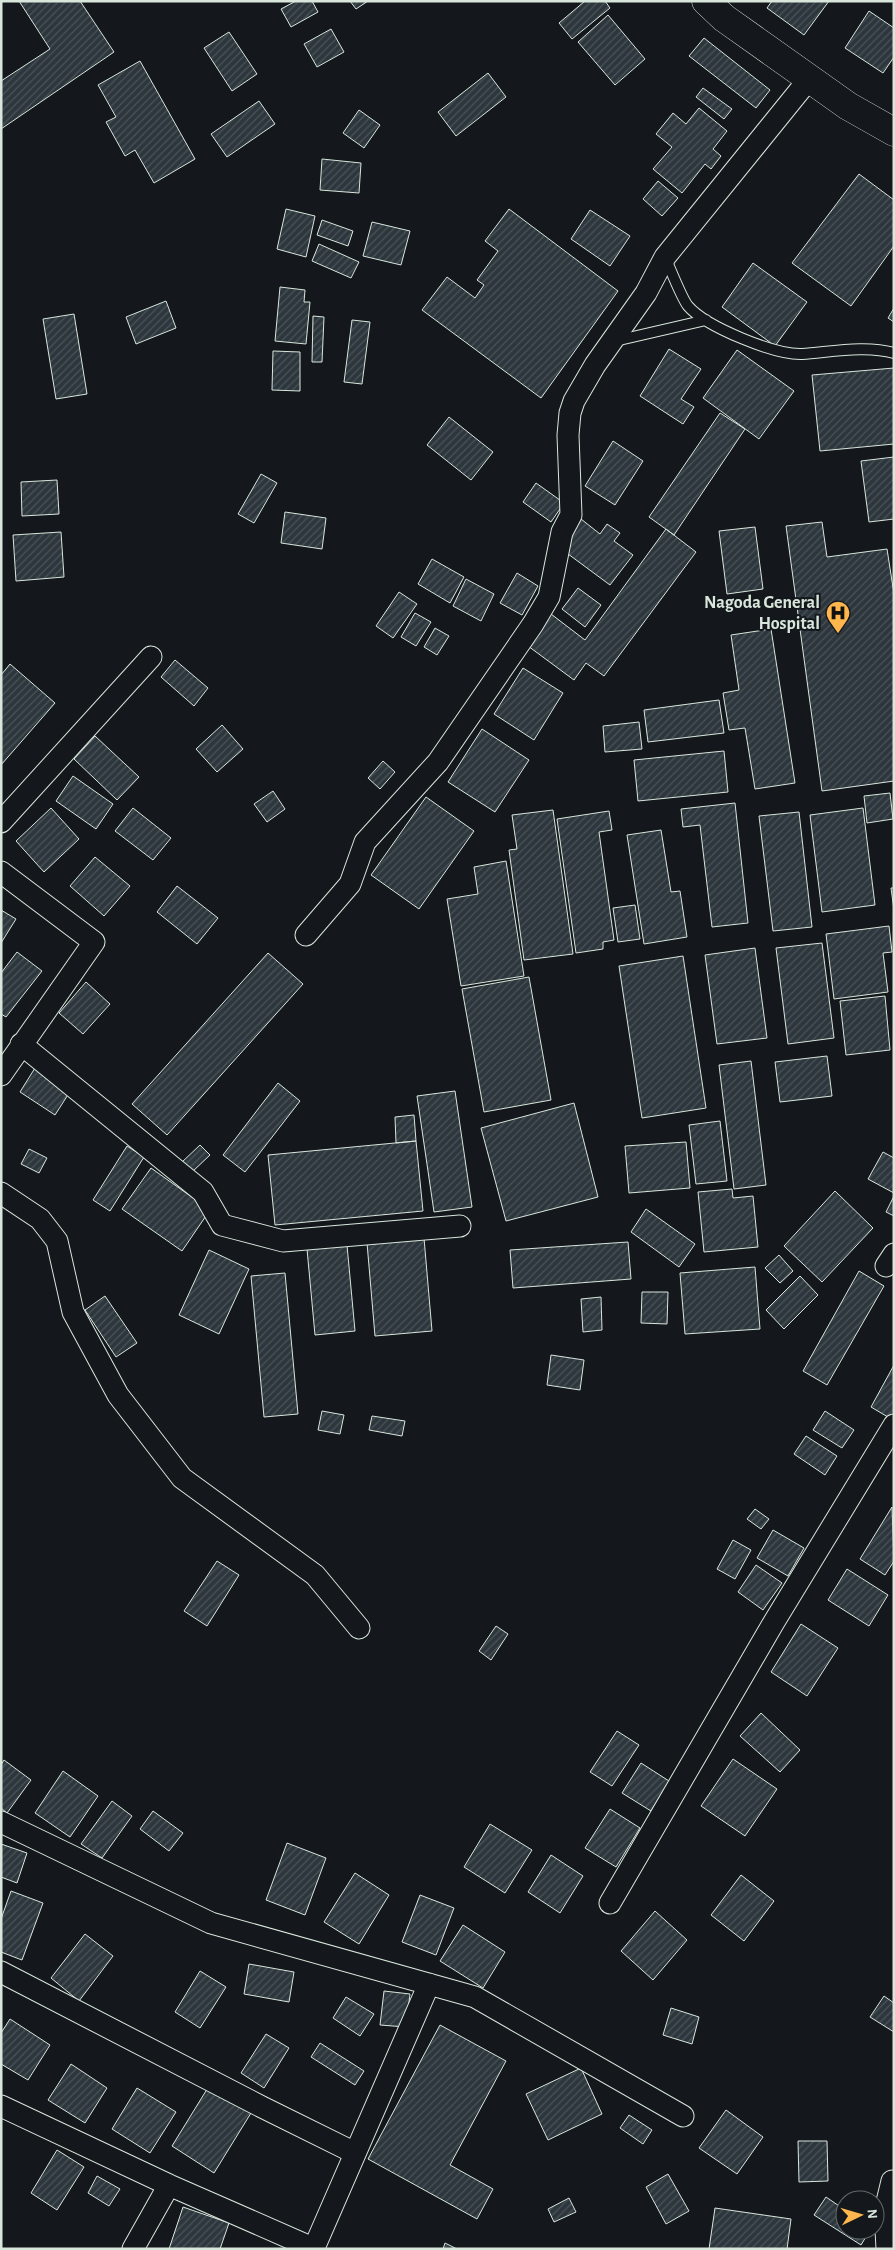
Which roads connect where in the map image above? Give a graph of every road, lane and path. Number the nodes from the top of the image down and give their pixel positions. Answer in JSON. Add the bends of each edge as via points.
{"nodes":[{"id":1,"x":706,"y":1,"type":"edge"},
{"id":2,"x":809,"y":79,"type":"junction"},
{"id":3,"x":894,"y":132,"type":"edge"},
{"id":4,"x":665,"y":257,"type":"junction"},
{"id":5,"x":706,"y":320,"type":"junction"},
{"id":6,"x":613,"y":341,"type":"junction"},
{"id":7,"x":894,"y":353,"type":"edge"},
{"id":8,"x":151,"y":657,"type":"dead end"},
{"id":9,"x":1,"y":822,"type":"edge"},
{"id":10,"x":1,"y":872,"type":"edge"},
{"id":11,"x":306,"y":935,"type":"dead end"},
{"id":12,"x":21,"y":1044,"type":"junction"},
{"id":13,"x":1,"y":1075,"type":"edge"},
{"id":14,"x":1,"y":1194,"type":"edge"},
{"id":15,"x":460,"y":1226,"type":"dead end"},
{"id":16,"x":894,"y":1425,"type":"edge"},
{"id":17,"x":359,"y":1628,"type":"dead end"},
{"id":18,"x":1,"y":1822,"type":"edge"},
{"id":19,"x":610,"y":1903,"type":"dead end"},
{"id":20,"x":1,"y":1972,"type":"edge"},
{"id":21,"x":429,"y":1984,"type":"junction"},
{"id":22,"x":1,"y":2106,"type":"edge"},
{"id":23,"x":683,"y":2116,"type":"dead end"},
{"id":24,"x":355,"y":2152,"type":"junction"},
{"id":25,"x":892,"y":2182,"type":"dead end"},
{"id":26,"x":169,"y":2185,"type":"junction"},
{"id":27,"x":133,"y":2249,"type":"edge"},
{"id":28,"x":314,"y":2249,"type":"edge"},
{"id":29,"x":887,"y":2249,"type":"edge"}],
"edges":[{"from":1,"to":2,"type":"main road","via":[[724,18]]},
{"from":2,"to":3,"type":"main road"},
{"from":2,"to":4,"type":"street"},
{"from":4,"to":5,"type":"lane","via":[[687,305]]},
{"from":4,"to":6,"type":"street","via":[[646,293]]},
{"from":5,"to":6,"type":"lane"},
{"from":5,"to":7,"type":"lane","via":[[758,344],[799,354],[862,350]]},
{"from":6,"to":11,"type":"street","via":[[595,365],[570,413],[570,515],[562,532],[549,597],[438,762],[365,842],[350,884]]},
{"from":8,"to":9,"type":"street"},
{"from":10,"to":12,"type":"street","via":[[94,942]]},
{"from":12,"to":13,"type":"street"},
{"from":12,"to":15,"type":"street","via":[[203,1192],[222,1225],[283,1241]]},
{"from":14,"to":17,"type":"street","via":[[40,1220],[57,1241],[73,1312],[118,1395],[182,1478],[315,1575]]},
{"from":16,"to":19,"type":"street","via":[[774,1622]]},
{"from":18,"to":21,"type":"street","via":[[211,1924]]},
{"from":20,"to":24,"type":"street"},
{"from":21,"to":23,"type":"street","via":[[474,1997]]},
{"from":21,"to":24,"type":"street"},
{"from":22,"to":26,"type":"street"},
{"from":24,"to":28,"type":"street"},
{"from":25,"to":29,"type":"street","via":[[885,2210]]},
{"from":26,"to":27,"type":"street"},
{"from":26,"to":28,"type":"street"}]}
